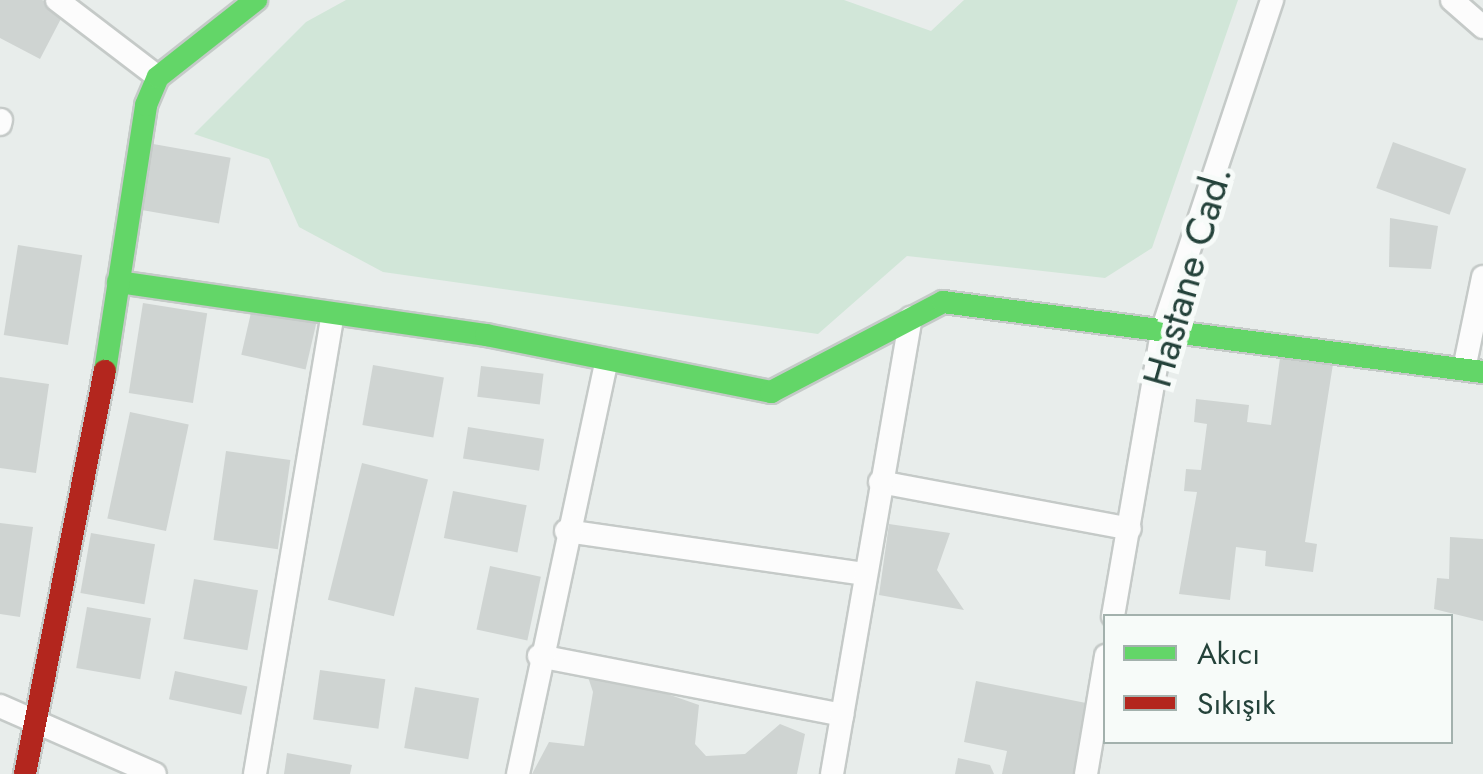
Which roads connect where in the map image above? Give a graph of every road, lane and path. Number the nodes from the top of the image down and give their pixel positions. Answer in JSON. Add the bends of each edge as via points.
{"nodes":[{"id":1,"x":57,"y":0,"type":"edge"},
{"id":2,"x":256,"y":0,"type":"edge"},
{"id":3,"x":1272,"y":0,"type":"edge"},
{"id":4,"x":1452,"y":0,"type":"edge"},
{"id":5,"x":1483,"y":27,"type":"edge"},
{"id":6,"x":158,"y":77,"type":"junction"},
{"id":7,"x":1483,"y":277,"type":"edge"},
{"id":8,"x":118,"y":282,"type":"junction"},
{"id":9,"x":333,"y":315,"type":"junction"},
{"id":10,"x":911,"y":318,"type":"junction"},
{"id":11,"x":1162,"y":330,"type":"junction"},
{"id":12,"x":607,"y":359,"type":"junction"},
{"id":13,"x":1473,"y":371,"type":"edge"},
{"id":14,"x":880,"y":482,"type":"junction"},
{"id":15,"x":1130,"y":530,"type":"junction"},
{"id":16,"x":566,"y":531,"type":"junction"},
{"id":17,"x":865,"y":574,"type":"junction"},
{"id":18,"x":1113,"y":614,"type":"edge"},
{"id":19,"x":539,"y":656,"type":"junction"},
{"id":20,"x":1103,"y":674,"type":"edge"},
{"id":21,"x":0,"y":706,"type":"edge"},
{"id":22,"x":842,"y":715,"type":"junction"},
{"id":23,"x":36,"y":721,"type":"junction"},
{"id":24,"x":24,"y":774,"type":"edge"},
{"id":25,"x":155,"y":774,"type":"edge"},
{"id":26,"x":256,"y":774,"type":"edge"},
{"id":27,"x":518,"y":774,"type":"edge"},
{"id":28,"x":832,"y":774,"type":"edge"},
{"id":29,"x":1086,"y":774,"type":"edge"}],
"edges":[{"from":1,"to":6,"type":"street"},
{"from":2,"to":6,"type":"street"},
{"from":3,"to":11,"type":"street","name":"Hastane Cad."},
{"from":4,"to":5,"type":"street"},
{"from":6,"to":8,"type":"street"},
{"from":7,"to":13,"type":"street"},
{"from":8,"to":9,"type":"street"},
{"from":8,"to":23,"type":"street","via":[[82,522]]},
{"from":9,"to":12,"type":"street"},
{"from":9,"to":26,"type":"street"},
{"from":10,"to":11,"type":"street","via":[[942,302]]},
{"from":10,"to":12,"type":"street","via":[[771,392]]},
{"from":10,"to":14,"type":"street"},
{"from":11,"to":13,"type":"street"},
{"from":11,"to":15,"type":"street","name":"Hastane Cad."},
{"from":12,"to":16,"type":"street"},
{"from":14,"to":15,"type":"street"},
{"from":14,"to":17,"type":"street"},
{"from":15,"to":18,"type":"street","name":"Hastane Cad."},
{"from":16,"to":17,"type":"street"},
{"from":16,"to":19,"type":"street"},
{"from":17,"to":22,"type":"street"},
{"from":19,"to":22,"type":"street"},
{"from":19,"to":27,"type":"street"},
{"from":20,"to":29,"type":"street"},
{"from":21,"to":23,"type":"street"},
{"from":22,"to":28,"type":"street"},
{"from":23,"to":24,"type":"street"},
{"from":23,"to":25,"type":"street"}]}
